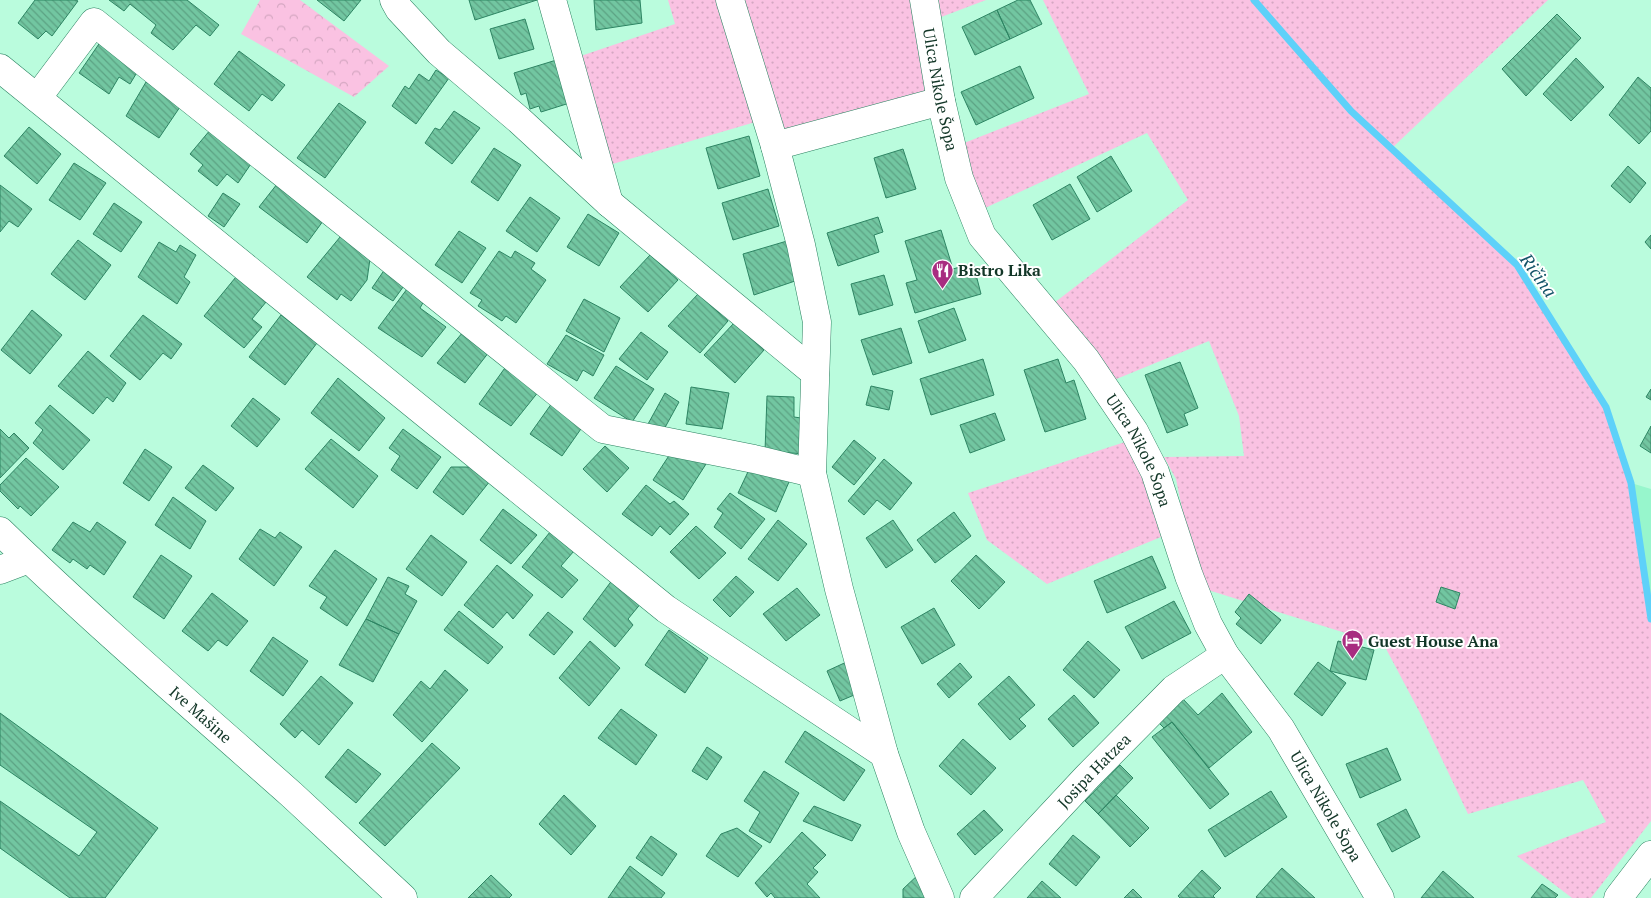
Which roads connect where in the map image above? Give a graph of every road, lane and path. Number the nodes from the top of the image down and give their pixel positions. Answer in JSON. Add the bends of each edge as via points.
{"nodes":[{"id":1,"x":394,"y":0,"type":"edge"},
{"id":2,"x":552,"y":0,"type":"edge"},
{"id":3,"x":730,"y":0,"type":"edge"},
{"id":4,"x":924,"y":0,"type":"edge"},
{"id":5,"x":0,"y":68,"type":"edge"},
{"id":6,"x":37,"y":98,"type":"junction"},
{"id":7,"x":941,"y":100,"type":"junction"},
{"id":8,"x":775,"y":146,"type":"junction"},
{"id":9,"x":608,"y":204,"type":"junction"},
{"id":10,"x":815,"y":374,"type":"junction"},
{"id":11,"x":812,"y":473,"type":"junction"},
{"id":12,"x":0,"y":531,"type":"edge"},
{"id":13,"x":29,"y":559,"type":"junction"},
{"id":14,"x":0,"y":570,"type":"edge"},
{"id":15,"x":1225,"y":654,"type":"junction"},
{"id":16,"x":884,"y":754,"type":"junction"},
{"id":17,"x":1651,"y":855,"type":"edge"},
{"id":18,"x":403,"y":898,"type":"edge"},
{"id":19,"x":940,"y":898,"type":"edge"},
{"id":20,"x":974,"y":898,"type":"edge"},
{"id":21,"x":1380,"y":898,"type":"edge"},
{"id":22,"x":1618,"y":898,"type":"edge"}],
"edges":[{"from":1,"to":9,"type":"street","via":[[439,52],[519,120]]},
{"from":2,"to":9,"type":"street"},
{"from":3,"to":8,"type":"street"},
{"from":4,"to":7,"type":"street","name":"Ulica Nikole Šopa"},
{"from":5,"to":6,"type":"street"},
{"from":6,"to":11,"type":"street","via":[[94,22],[602,429]]},
{"from":6,"to":16,"type":"street","via":[[666,609]]},
{"from":7,"to":8,"type":"street"},
{"from":7,"to":15,"type":"street","name":"Ulica Nikole Šopa","via":[[959,178],[982,236],[1086,360],[1134,431],[1155,472],[1208,624]]},
{"from":8,"to":10,"type":"street","via":[[817,322]]},
{"from":9,"to":10,"type":"street"},
{"from":10,"to":11,"type":"street"},
{"from":11,"to":16,"type":"street","via":[[839,589]]},
{"from":12,"to":13,"type":"street","name":"Ive Mašine"},
{"from":13,"to":14,"type":"street"},
{"from":13,"to":18,"type":"street","name":"Ive Mašine"},
{"from":15,"to":20,"type":"street","name":"Josipa Hatzea","via":[[1174,689],[1086,777]]},
{"from":15,"to":21,"type":"street","name":"Ulica Nikole Šopa","via":[[1281,729]]},
{"from":16,"to":19,"type":"street","via":[[911,832]]},
{"from":17,"to":22,"type":"street"}]}
